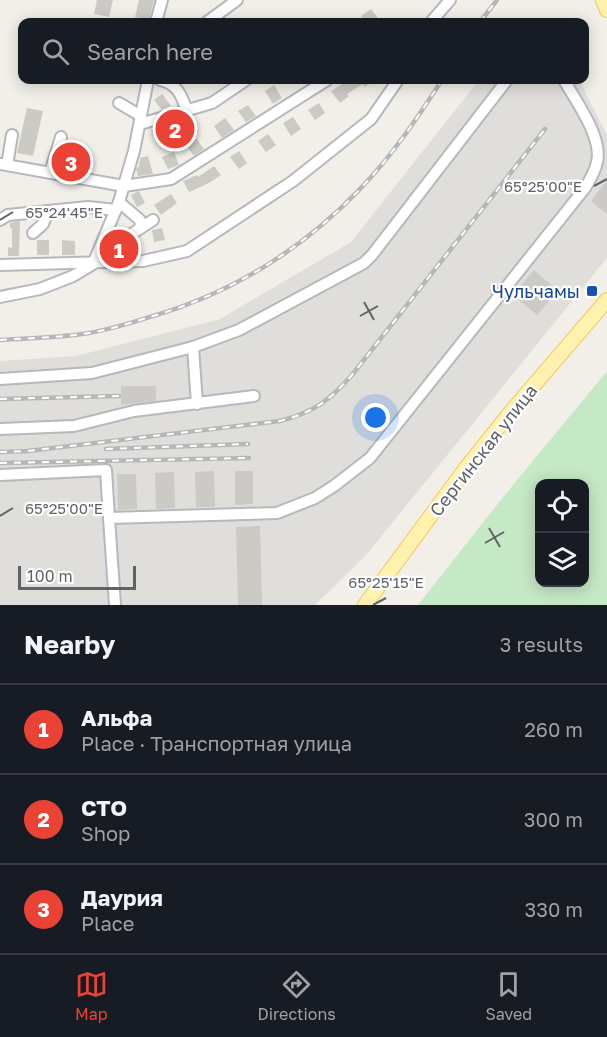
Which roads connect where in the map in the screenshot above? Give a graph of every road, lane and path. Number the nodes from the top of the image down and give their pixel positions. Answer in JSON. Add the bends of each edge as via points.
{"nodes":[{"id":1,"x":162,"y":0,"type":"edge"},
{"id":2,"x":237,"y":0,"type":"edge"},
{"id":3,"x":450,"y":0,"type":"edge"},
{"id":4,"x":603,"y":0,"type":"edge"},
{"id":5,"x":607,"y":10,"type":"edge"},
{"id":6,"x":157,"y":18,"type":"edge"},
{"id":7,"x":212,"y":18,"type":"edge"},
{"id":8,"x":434,"y":18,"type":"edge"},
{"id":9,"x":147,"y":84,"type":"edge"},
{"id":10,"x":170,"y":84,"type":"edge"},
{"id":11,"x":240,"y":84,"type":"edge"},
{"id":12,"x":321,"y":84,"type":"edge"},
{"id":13,"x":395,"y":84,"type":"edge"},
{"id":14,"x":504,"y":84,"type":"edge"},
{"id":15,"x":566,"y":84,"type":"edge"},
{"id":16,"x":119,"y":103,"type":"dead end"},
{"id":17,"x":187,"y":111,"type":"junction"},
{"id":18,"x":141,"y":120,"type":"junction"},
{"id":19,"x":12,"y":135,"type":"dead end"},
{"id":20,"x":61,"y":137,"type":"dead end"},
{"id":21,"x":3,"y":164,"type":"edge"},
{"id":22,"x":50,"y":173,"type":"junction"},
{"id":23,"x":124,"y":186,"type":"junction"},
{"id":24,"x":117,"y":206,"type":"junction"},
{"id":25,"x":48,"y":211,"type":"junction"},
{"id":26,"x":0,"y":220,"type":"edge"},
{"id":27,"x":153,"y":220,"type":"dead end"},
{"id":28,"x":141,"y":227,"type":"junction"},
{"id":29,"x":33,"y":233,"type":"dead end"},
{"id":30,"x":100,"y":248,"type":"junction"},
{"id":31,"x":63,"y":264,"type":"junction"},
{"id":32,"x":93,"y":264,"type":"junction"},
{"id":33,"x":0,"y":265,"type":"edge"},
{"id":34,"x":73,"y":276,"type":"junction"},
{"id":35,"x":0,"y":297,"type":"edge"},
{"id":36,"x":607,"y":300,"type":"edge"},
{"id":37,"x":193,"y":346,"type":"junction"},
{"id":38,"x":0,"y":379,"type":"edge"},
{"id":39,"x":254,"y":396,"type":"dead end"},
{"id":40,"x":197,"y":404,"type":"junction"},
{"id":41,"x":0,"y":429,"type":"edge"},
{"id":42,"x":0,"y":475,"type":"edge"},
{"id":43,"x":109,"y":518,"type":"junction"},
{"id":44,"x":115,"y":605,"type":"edge"},
{"id":45,"x":365,"y":605,"type":"edge"}],
"edges":[{"from":1,"to":6,"type":"street"},
{"from":2,"to":7,"type":"street"},
{"from":3,"to":8,"type":"street"},
{"from":4,"to":5,"type":"main road"},
{"from":9,"to":18,"type":"street"},
{"from":10,"to":17,"type":"street","via":[[181,93]]},
{"from":11,"to":17,"type":"street","via":[[212,103]]},
{"from":12,"to":23,"type":"street","via":[[171,179]]},
{"from":13,"to":32,"type":"street","via":[[371,119],[293,181],[187,251],[143,261]]},
{"from":14,"to":37,"type":"street","via":[[364,263],[239,330]]},
{"from":15,"to":43,"type":"street","via":[[598,149],[593,174],[370,458],[315,498],[277,513]]},
{"from":16,"to":18,"type":"street"},
{"from":17,"to":18,"type":"street"},
{"from":18,"to":23,"type":"street"},
{"from":19,"to":21,"type":"street"},
{"from":20,"to":22,"type":"street"},
{"from":21,"to":22,"type":"street"},
{"from":22,"to":23,"type":"street"},
{"from":23,"to":24,"type":"street"},
{"from":24,"to":25,"type":"street"},
{"from":24,"to":28,"type":"street","via":[[140,220]]},
{"from":24,"to":30,"type":"street"},
{"from":25,"to":26,"type":"street","via":[[8,215]]},
{"from":25,"to":29,"type":"street","via":[[44,224]]},
{"from":27,"to":28,"type":"street"},
{"from":28,"to":30,"type":"street"},
{"from":30,"to":32,"type":"street"},
{"from":31,"to":32,"type":"street"},
{"from":31,"to":33,"type":"street"},
{"from":31,"to":34,"type":"street"},
{"from":32,"to":34,"type":"street"},
{"from":34,"to":35,"type":"street","via":[[40,289]]},
{"from":36,"to":45,"type":"main road","name":"Сергинская улица","via":[[466,468]]},
{"from":37,"to":38,"type":"street","via":[[92,373]]},
{"from":37,"to":40,"type":"street"},
{"from":39,"to":40,"type":"street"},
{"from":40,"to":41,"type":"street","via":[[134,411],[74,426]]},
{"from":42,"to":43,"type":"street","via":[[106,470]]},
{"from":43,"to":44,"type":"street"}]}
